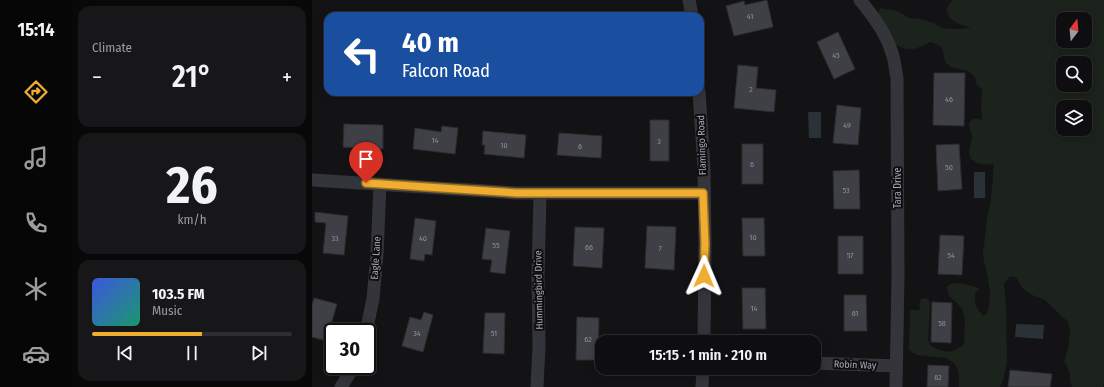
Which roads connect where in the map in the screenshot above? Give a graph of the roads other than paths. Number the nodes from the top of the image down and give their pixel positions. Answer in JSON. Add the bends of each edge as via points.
{"nodes":[{"id":1,"x":689,"y":0,"type":"edge"},
{"id":2,"x":860,"y":0,"type":"edge"},
{"id":3,"x":691,"y":12,"type":"edge"},
{"id":4,"x":700,"y":96,"type":"edge"},
{"id":5,"x":312,"y":180,"type":"edge"},
{"id":6,"x":380,"y":184,"type":"junction"},
{"id":7,"x":703,"y":193,"type":"junction"},
{"id":8,"x":540,"y":194,"type":"junction"},
{"id":9,"x":368,"y":323,"type":"edge"},
{"id":10,"x":704,"y":335,"type":"edge"},
{"id":11,"x":821,"y":363,"type":"edge"},
{"id":12,"x":896,"y":366,"type":"junction"},
{"id":13,"x":348,"y":375,"type":"edge"},
{"id":14,"x":703,"y":375,"type":"edge"},
{"id":15,"x":341,"y":387,"type":"edge"},
{"id":16,"x":537,"y":387,"type":"edge"},
{"id":17,"x":702,"y":387,"type":"edge"},
{"id":18,"x":896,"y":387,"type":"edge"}],
"edges":[{"from":1,"to":3,"type":"street"},
{"from":2,"to":12,"type":"street","name":"Tara Drive","via":[[886,39],[893,54],[897,78]]},
{"from":4,"to":7,"type":"street","name":"Flamingo Road"},
{"from":5,"to":6,"type":"street"},
{"from":6,"to":8,"type":"street"},
{"from":6,"to":9,"type":"street","name":"Eagle Lane","via":[[377,254]]},
{"from":7,"to":8,"type":"street"},
{"from":7,"to":10,"type":"street","name":"Flamingo Road"},
{"from":8,"to":16,"type":"street","name":"Hummingbird Drive","via":[[540,348]]},
{"from":11,"to":12,"type":"street","name":"Robin Way"},
{"from":12,"to":18,"type":"street","name":"Tara Drive"},
{"from":13,"to":15,"type":"street"},
{"from":14,"to":17,"type":"street"}]}
